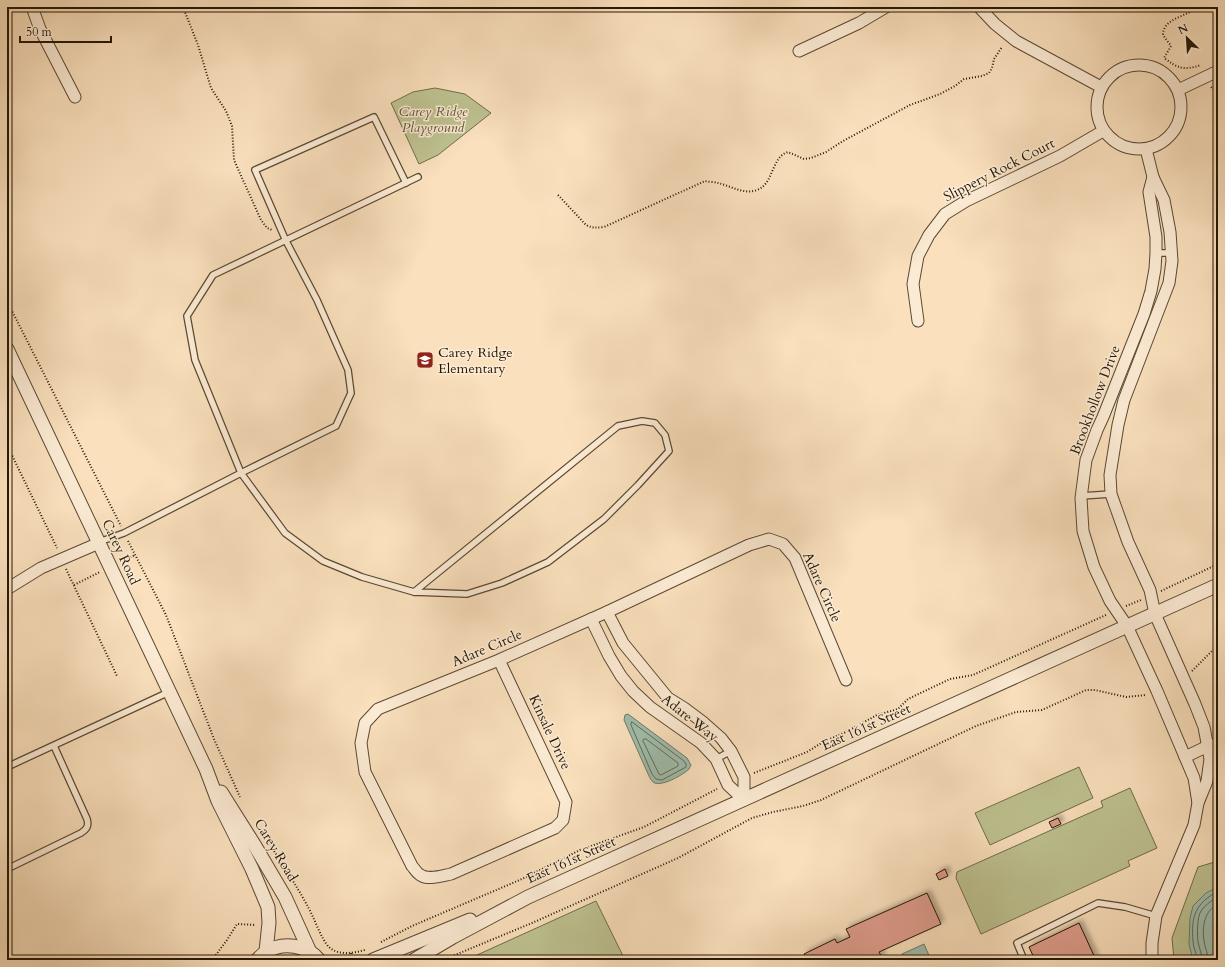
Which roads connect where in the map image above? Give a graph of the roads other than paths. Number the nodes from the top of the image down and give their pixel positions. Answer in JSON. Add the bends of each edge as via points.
{"nodes":[{"id":1,"x":32,"y":7,"type":"edge"},
{"id":2,"x":886,"y":7,"type":"edge"},
{"id":3,"x":979,"y":7,"type":"edge"},
{"id":4,"x":799,"y":51,"type":"dead end"},
{"id":5,"x":1218,"y":71,"type":"edge"},
{"id":6,"x":1101,"y":87,"type":"junction"},
{"id":7,"x":1178,"y":90,"type":"junction"},
{"id":8,"x":75,"y":97,"type":"dead end"},
{"id":9,"x":1103,"y":131,"type":"junction"},
{"id":10,"x":1146,"y":149,"type":"junction"},
{"id":11,"x":418,"y":177,"type":"dead end"},
{"id":12,"x":1153,"y":177,"type":"junction"},
{"id":13,"x":406,"y":183,"type":"junction"},
{"id":14,"x":286,"y":241,"type":"junction"},
{"id":15,"x":1156,"y":253,"type":"junction"},
{"id":16,"x":1172,"y":253,"type":"junction"},
{"id":17,"x":1144,"y":314,"type":"junction"},
{"id":18,"x":1157,"y":315,"type":"junction"},
{"id":19,"x":918,"y":321,"type":"dead end"},
{"id":20,"x":7,"y":349,"type":"edge"},
{"id":21,"x":1110,"y":399,"type":"junction"},
{"id":22,"x":1124,"y":400,"type":"junction"},
{"id":23,"x":241,"y":473,"type":"junction"},
{"id":24,"x":1111,"y":494,"type":"junction"},
{"id":25,"x":1081,"y":496,"type":"junction"},
{"id":26,"x":99,"y":542,"type":"junction"},
{"id":27,"x":1218,"y":585,"type":"edge"},
{"id":28,"x":7,"y":589,"type":"edge"},
{"id":29,"x":414,"y":592,"type":"junction"},
{"id":30,"x":607,"y":612,"type":"junction"},
{"id":31,"x":1155,"y":614,"type":"junction"},
{"id":32,"x":591,"y":619,"type":"junction"},
{"id":33,"x":1127,"y":626,"type":"junction"},
{"id":34,"x":499,"y":660,"type":"junction"},
{"id":35,"x":846,"y":680,"type":"dead end"},
{"id":36,"x":170,"y":692,"type":"junction"},
{"id":37,"x":1213,"y":745,"type":"edge"},
{"id":38,"x":54,"y":746,"type":"junction"},
{"id":39,"x":731,"y":751,"type":"junction"},
{"id":40,"x":1185,"y":757,"type":"junction"},
{"id":41,"x":1214,"y":758,"type":"edge"},
{"id":42,"x":716,"y":759,"type":"junction"},
{"id":43,"x":7,"y":768,"type":"edge"},
{"id":44,"x":206,"y":769,"type":"junction"},
{"id":45,"x":744,"y":800,"type":"junction"},
{"id":46,"x":1198,"y":804,"type":"junction"},
{"id":47,"x":563,"y":820,"type":"joint"},
{"id":48,"x":7,"y":869,"type":"edge"},
{"id":49,"x":528,"y":897,"type":"junction"},
{"id":50,"x":1156,"y":916,"type":"junction"},
{"id":51,"x":370,"y":955,"type":"edge"},
{"id":52,"x":262,"y":956,"type":"edge"},
{"id":53,"x":318,"y":957,"type":"edge"},
{"id":54,"x":414,"y":960,"type":"edge"},
{"id":55,"x":1024,"y":960,"type":"edge"},
{"id":56,"x":1152,"y":960,"type":"edge"}],
"edges":[{"from":1,"to":8,"type":"street","via":[[40,29]]},
{"from":2,"to":4,"type":"street","via":[[859,23]]},
{"from":3,"to":6,"type":"street","via":[[1016,41]]},
{"from":5,"to":7,"type":"street"},
{"from":6,"to":7,"type":"street","via":[[1118,70],[1140,65],[1162,72]]},
{"from":6,"to":9,"type":"street","via":[[1096,109]]},
{"from":7,"to":10,"type":"street","via":[[1181,111],[1174,132],[1157,146]]},
{"from":9,"to":10,"type":"street","via":[[1127,148]]},
{"from":9,"to":19,"type":"street","name":"Slippery Rock Court","via":[[1060,156],[966,201],[945,214],[929,235],[918,256],[913,284]]},
{"from":10,"to":12,"type":"street","name":"Brookhollow Drive"},
{"from":11,"to":13,"type":"lane"},
{"from":12,"to":15,"type":"street","name":"Brookhollow Drive","via":[[1149,192]]},
{"from":12,"to":16,"type":"street","name":"Brookhollow Drive","via":[[1164,200]]},
{"from":13,"to":14,"type":"lane"},
{"from":13,"to":14,"type":"lane","via":[[374,117],[254,170]]},
{"from":14,"to":23,"type":"lane","via":[[213,275],[187,316],[195,360]]},
{"from":14,"to":23,"type":"lane","via":[[317,300],[348,370],[351,393],[336,426]]},
{"from":15,"to":16,"type":"lane"},
{"from":15,"to":17,"type":"street","name":"Brookhollow Drive","via":[[1154,276]]},
{"from":16,"to":18,"type":"street","name":"Brookhollow Drive","via":[[1169,283]]},
{"from":17,"to":18,"type":"lane"},
{"from":17,"to":21,"type":"street","name":"Brookhollow Drive"},
{"from":18,"to":22,"type":"street","name":"Brookhollow Drive"},
{"from":20,"to":26,"type":"street","name":"Carey Road"},
{"from":21,"to":22,"type":"lane"},
{"from":21,"to":25,"type":"street","name":"Brookhollow Drive","via":[[1086,460]]},
{"from":22,"to":24,"type":"street","name":"Brookhollow Drive","via":[[1110,475]]},
{"from":23,"to":26,"type":"lane","via":[[124,533]]},
{"from":23,"to":29,"type":"lane","via":[[285,533],[323,561],[362,577]]},
{"from":24,"to":25,"type":"lane"},
{"from":24,"to":31,"type":"street","name":"Brookhollow Drive","via":[[1128,542],[1150,590]]},
{"from":25,"to":33,"type":"street","name":"Brookhollow Drive","via":[[1083,531],[1092,562],[1110,601]]},
{"from":26,"to":28,"type":"street","via":[[41,568]]},
{"from":26,"to":36,"type":"street","name":"Carey Road"},
{"from":27,"to":31,"type":"street","name":"East 161st Street"},
{"from":29,"to":29,"type":"lane","via":[[467,594],[502,583],[548,562],[604,519],[638,485],[668,451],[665,435],[655,423],[642,421],[618,426]]},
{"from":30,"to":32,"type":"street","name":"Adare Circle"},
{"from":30,"to":35,"type":"street","name":"Adare Circle","via":[[749,545],[769,540],[783,544],[795,558]]},
{"from":30,"to":39,"type":"street","name":"Adare Way","via":[[623,643],[668,698],[704,723]]},
{"from":31,"to":33,"type":"street","name":"East 161st Street"},
{"from":31,"to":37,"type":"street","name":"Brookhollow Drive"},
{"from":32,"to":34,"type":"street","name":"Adare Circle"},
{"from":32,"to":42,"type":"street","name":"Adare Way","via":[[609,656],[633,691],[650,707],[701,743]]},
{"from":33,"to":40,"type":"street","name":"Brookhollow Drive"},
{"from":33,"to":45,"type":"street","name":"East 161st Street"},
{"from":34,"to":47,"type":"street","name":"Kinsale Drive","via":[[566,802]]},
{"from":34,"to":47,"type":"street","name":"Adare Circle","via":[[378,709],[365,723],[361,743],[365,772],[412,866],[426,877],[451,874],[555,828]]},
{"from":36,"to":38,"type":"lane"},
{"from":36,"to":44,"type":"street","name":"Carey Road"},
{"from":37,"to":40,"type":"street"},
{"from":37,"to":41,"type":"street","name":"Brookhollow Drive"},
{"from":38,"to":43,"type":"lane"},
{"from":38,"to":48,"type":"lane","via":[[88,825],[81,833]]},
{"from":39,"to":42,"type":"lane"},
{"from":39,"to":45,"type":"street","name":"Adare Way","via":[[744,777]]},
{"from":40,"to":41,"type":"street"},
{"from":40,"to":46,"type":"street","name":"Brookhollow Drive","via":[[1194,778]]},
{"from":41,"to":46,"type":"street","name":"Brookhollow Drive"},
{"from":42,"to":45,"type":"street","name":"Adare Way","via":[[728,785]]},
{"from":44,"to":52,"type":"street","name":"Carey Road","via":[[218,801],[268,907],[270,923]]},
{"from":44,"to":53,"type":"street","name":"Carey Road","via":[[255,846]]},
{"from":45,"to":49,"type":"street","name":"East 161st Street"},
{"from":46,"to":50,"type":"street","via":[[1194,824]]},
{"from":49,"to":51,"type":"street","name":"East 161st Street"},
{"from":49,"to":54,"type":"street","name":"East 161st Street"},
{"from":50,"to":55,"type":"lane","via":[[1125,907],[1098,903],[1017,943]]},
{"from":50,"to":56,"type":"street"},
{"from":52,"to":53,"type":"street","via":[[277,947],[288,946],[300,947]]}]}
